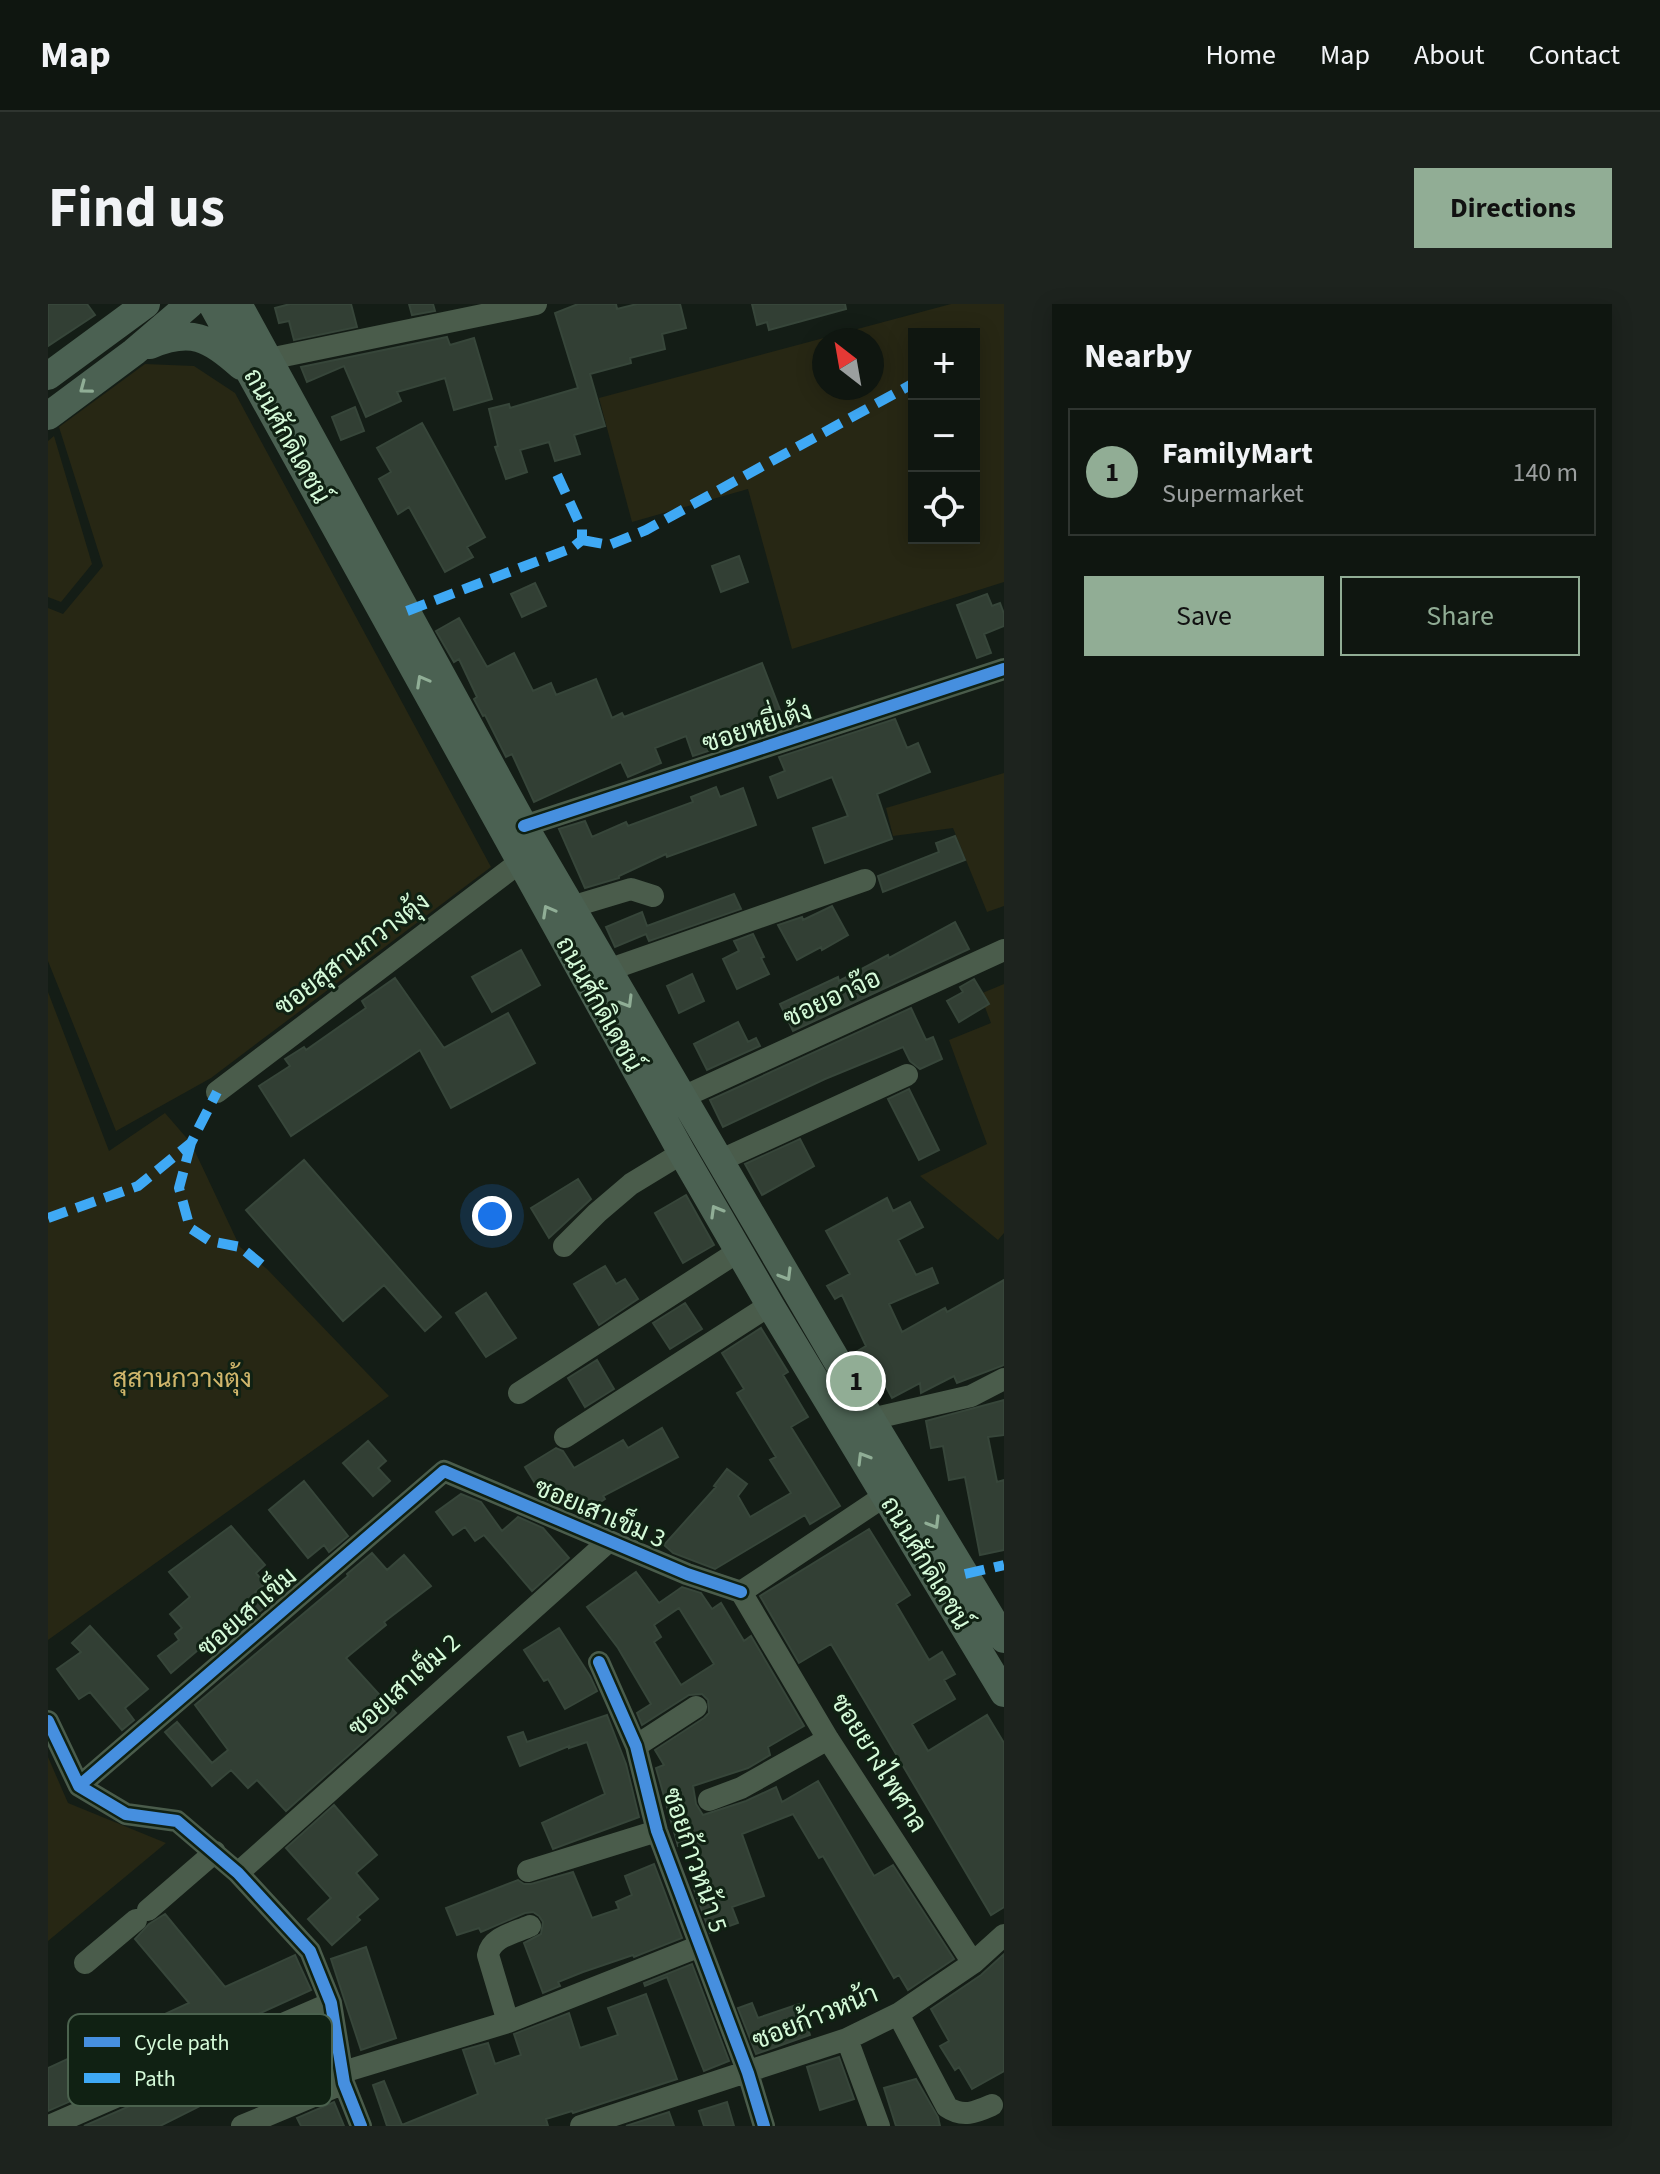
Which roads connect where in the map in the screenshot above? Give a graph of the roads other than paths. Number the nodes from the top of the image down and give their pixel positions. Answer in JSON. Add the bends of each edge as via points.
{"nodes":[{"id":1,"x":190,"y":304,"type":"edge"},
{"id":2,"x":212,"y":304,"type":"edge"},
{"id":3,"x":238,"y":304,"type":"edge"},
{"id":4,"x":536,"y":304,"type":"edge"},
{"id":5,"x":140,"y":307,"type":"edge"},
{"id":6,"x":134,"y":352,"type":"junction"},
{"id":7,"x":261,"y":368,"type":"junction"},
{"id":8,"x":48,"y":376,"type":"edge"},
{"id":9,"x":48,"y":416,"type":"edge"},
{"id":10,"x":1004,"y":669,"type":"edge"},
{"id":11,"x":468,"y":745,"type":"junction"},
{"id":12,"x":524,"y":826,"type":"junction"},
{"id":13,"x":520,"y":862,"type":"junction"},
{"id":14,"x":865,"y":880,"type":"dead end"},
{"id":15,"x":653,"y":896,"type":"dead end"},
{"id":16,"x":571,"y":907,"type":"junction"},
{"id":17,"x":1004,"y":950,"type":"edge"},
{"id":18,"x":608,"y":970,"type":"junction"},
{"id":19,"x":907,"y":1075,"type":"dead end"},
{"id":20,"x":217,"y":1092,"type":"dead end"},
{"id":21,"x":683,"y":1097,"type":"junction"},
{"id":22,"x":682,"y":1153,"type":"junction"},
{"id":23,"x":719,"y":1161,"type":"junction"},
{"id":24,"x":564,"y":1246,"type":"dead end"},
{"id":25,"x":739,"y":1251,"type":"junction"},
{"id":26,"x":770,"y":1305,"type":"junction"},
{"id":27,"x":1004,"y":1379,"type":"edge"},
{"id":28,"x":519,"y":1393,"type":"dead end"},
{"id":29,"x":871,"y":1419,"type":"junction"},
{"id":30,"x":565,"y":1437,"type":"dead end"},
{"id":31,"x":444,"y":1471,"type":"joint"},
{"id":32,"x":886,"y":1495,"type":"junction"},
{"id":33,"x":609,"y":1541,"type":"junction"},
{"id":34,"x":741,"y":1592,"type":"junction"},
{"id":35,"x":1004,"y":1639,"type":"edge"},
{"id":36,"x":599,"y":1662,"type":"dead end"},
{"id":37,"x":1004,"y":1693,"type":"edge"},
{"id":38,"x":696,"y":1707,"type":"dead end"},
{"id":39,"x":48,"y":1721,"type":"edge"},
{"id":40,"x":828,"y":1739,"type":"junction"},
{"id":41,"x":636,"y":1746,"type":"junction"},
{"id":42,"x":79,"y":1786,"type":"junction"},
{"id":43,"x":709,"y":1800,"type":"dead end"},
{"id":44,"x":657,"y":1831,"type":"junction"},
{"id":45,"x":215,"y":1852,"type":"junction"},
{"id":46,"x":528,"y":1871,"type":"dead end"},
{"id":47,"x":238,"y":1873,"type":"junction"},
{"id":48,"x":530,"y":1926,"type":"dead end"},
{"id":49,"x":1004,"y":1935,"type":"edge"},
{"id":50,"x":700,"y":1946,"type":"junction"},
{"id":51,"x":85,"y":1963,"type":"dead end"},
{"id":52,"x":973,"y":1963,"type":"junction"},
{"id":53,"x":331,"y":2003,"type":"junction"},
{"id":54,"x":306,"y":2014,"type":"edge"},
{"id":55,"x":898,"y":2014,"type":"junction"},
{"id":56,"x":508,"y":2022,"type":"junction"},
{"id":57,"x":847,"y":2039,"type":"junction"},
{"id":58,"x":748,"y":2073,"type":"junction"},
{"id":59,"x":343,"y":2077,"type":"junction"},
{"id":60,"x":332,"y":2082,"type":"edge"},
{"id":61,"x":992,"y":2105,"type":"dead end"},
{"id":62,"x":95,"y":2106,"type":"edge"},
{"id":63,"x":283,"y":2106,"type":"edge"},
{"id":64,"x":639,"y":2117,"type":"edge"},
{"id":65,"x":49,"y":2126,"type":"edge"},
{"id":66,"x":242,"y":2126,"type":"edge"},
{"id":67,"x":361,"y":2126,"type":"edge"},
{"id":68,"x":581,"y":2126,"type":"edge"},
{"id":69,"x":764,"y":2126,"type":"edge"},
{"id":70,"x":879,"y":2126,"type":"edge"}],
"edges":[{"from":1,"to":6,"type":"main road"},
{"from":2,"to":7,"type":"main road","name":"ถนนศักดิเดชน์"},
{"from":3,"to":7,"type":"main road","name":"ถนนศักดิเดชน์"},
{"from":4,"to":7,"type":"street"},
{"from":5,"to":8,"type":"main road"},
{"from":6,"to":7,"type":"main road","via":[[184,335]]},
{"from":6,"to":9,"type":"main road","one_way":true},
{"from":7,"to":11,"type":"main road","name":"ถนนศักดิเดชน์"},
{"from":10,"to":12,"type":"street","name":"ซอยหยี่เต้ง"},
{"from":11,"to":12,"type":"main road","name":"ถนนศักดิเดชน์"},
{"from":11,"to":13,"type":"main road","name":"ถนนศักดิเดชน์"},
{"from":12,"to":16,"type":"main road","name":"ถนนศักดิเดชน์"},
{"from":13,"to":20,"type":"street","name":"ซอยสุสานกวางตุ้ง"},
{"from":22,"to":13,"type":"main road","name":"ถนนศักดิเดชน์","one_way":true},
{"from":14,"to":18,"type":"street"},
{"from":15,"to":16,"type":"street","via":[[631,889]]},
{"from":16,"to":18,"type":"main road","name":"ถนนศักดิเดชน์"},
{"from":17,"to":21,"type":"street","name":"ซอยอาจ๊อ"},
{"from":18,"to":21,"type":"main road","name":"ถนนศักดิเดชน์","one_way":true},
{"from":19,"to":23,"type":"street"},
{"from":21,"to":23,"type":"main road","name":"ถนนศักดิเดชน์"},
{"from":22,"to":24,"type":"street","via":[[631,1184]]},
{"from":25,"to":22,"type":"main road","name":"ถนนศักดิเดชน์","one_way":true},
{"from":23,"to":29,"type":"main road","name":"ถนนศักดิเดชน์","one_way":true},
{"from":25,"to":26,"type":"main road","name":"ถนนศักดิเดชน์"},
{"from":25,"to":28,"type":"street"},
{"from":26,"to":30,"type":"street"},
{"from":32,"to":26,"type":"main road","name":"ถนนศักดิเดชน์","one_way":true},
{"from":27,"to":29,"type":"street","via":[[971,1396]]},
{"from":29,"to":35,"type":"main road","name":"ถนนศักดิเดชน์","one_way":true},
{"from":31,"to":33,"type":"street","name":"ซอยเสาเข็ม 3"},
{"from":31,"to":42,"type":"street","name":"ซอยเสาเข็ม"},
{"from":32,"to":34,"type":"street"},
{"from":32,"to":37,"type":"main road","name":"ถนนศักดิเดชน์"},
{"from":33,"to":34,"type":"street","name":"ซอยเสาเข็ม 3"},
{"from":33,"to":47,"type":"street","name":"ซอยเสาเข็ม 2"},
{"from":34,"to":40,"type":"street","name":"ซอยยางไพศาล"},
{"from":36,"to":41,"type":"street","name":"ซอยก้าวหน้า 5"},
{"from":38,"to":41,"type":"street"},
{"from":39,"to":42,"type":"street"},
{"from":40,"to":43,"type":"street"},
{"from":40,"to":52,"type":"street","name":"ซอยยางไพศาล"},
{"from":41,"to":44,"type":"street","name":"ซอยก้าวหน้า 5"},
{"from":42,"to":45,"type":"street","via":[[126,1814],[177,1821]]},
{"from":44,"to":46,"type":"street"},
{"from":44,"to":50,"type":"street","name":"ซอยก้าวหน้า 5"},
{"from":45,"to":47,"type":"street"},
{"from":45,"to":51,"type":"street"},
{"from":47,"to":53,"type":"street","via":[[310,1951]]},
{"from":48,"to":56,"type":"street","via":[[489,1947]]},
{"from":49,"to":52,"type":"street","name":"ซอยก้าวหน้า"},
{"from":50,"to":56,"type":"street"},
{"from":50,"to":58,"type":"street","name":"ซอยก้าวหน้า 5"},
{"from":52,"to":55,"type":"street","name":"ซอยก้าวหน้า"},
{"from":53,"to":54,"type":"street"},
{"from":53,"to":59,"type":"street"},
{"from":55,"to":57,"type":"street","name":"ซอยก้าวหน้า"},
{"from":55,"to":61,"type":"street","via":[[947,2107],[957,2114]]},
{"from":56,"to":59,"type":"street"},
{"from":57,"to":58,"type":"street","name":"ซอยก้าวหน้า"},
{"from":57,"to":70,"type":"street"},
{"from":58,"to":64,"type":"street","name":"ซอยก้าวหน้า"},
{"from":58,"to":69,"type":"street","name":"ซอยก้าวหน้า 5"},
{"from":59,"to":60,"type":"street"},
{"from":59,"to":67,"type":"street"},
{"from":62,"to":65,"type":"street"},
{"from":63,"to":66,"type":"street"},
{"from":64,"to":68,"type":"street","name":"ซอยก้าวหน้า"}]}
